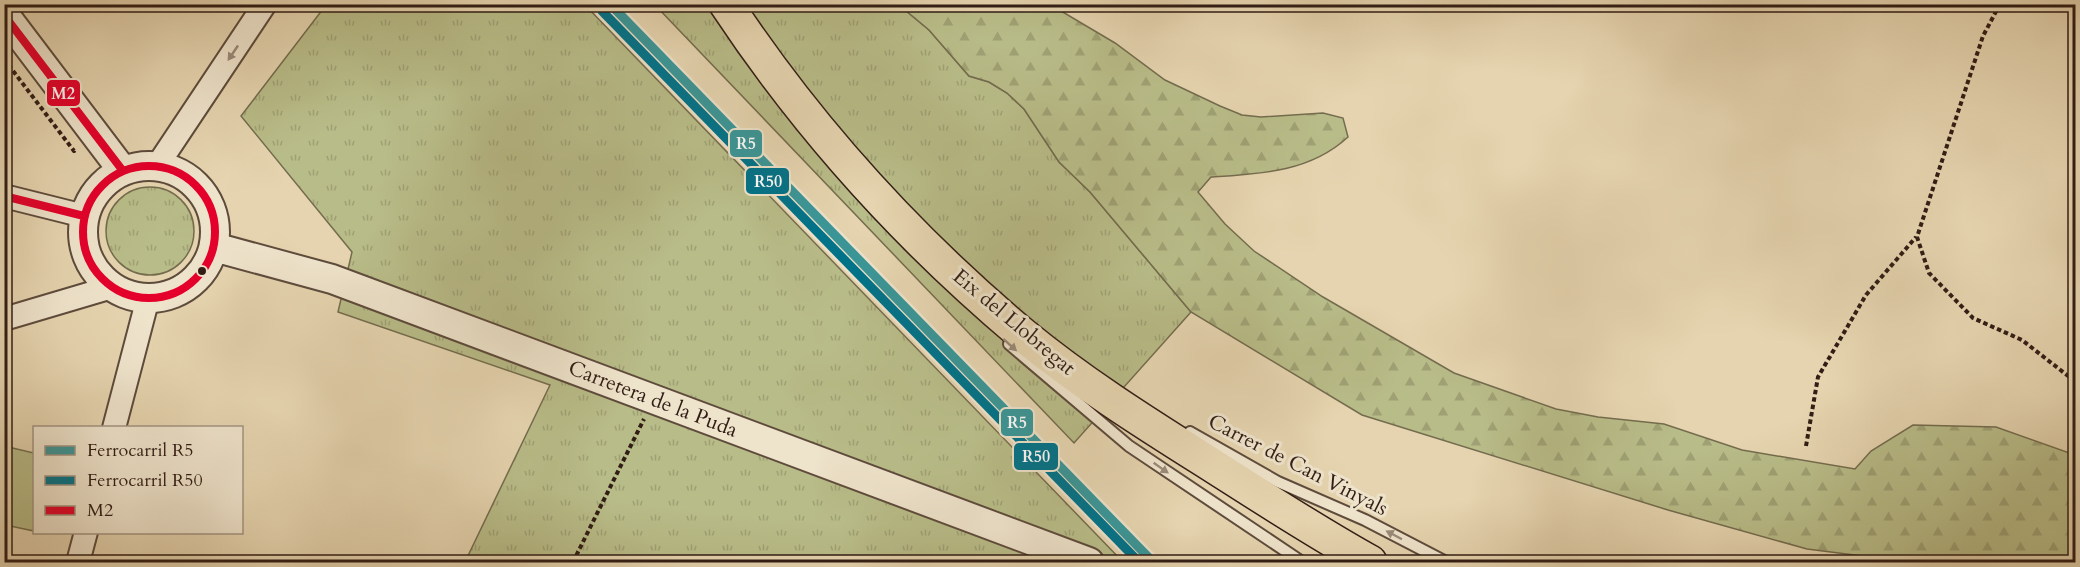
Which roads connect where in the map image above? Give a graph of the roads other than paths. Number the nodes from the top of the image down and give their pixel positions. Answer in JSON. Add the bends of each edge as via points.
{"nodes":[{"id":1,"x":265,"y":4,"type":"edge"},
{"id":2,"x":726,"y":4,"type":"edge"},
{"id":3,"x":4,"y":14,"type":"edge"},
{"id":4,"x":157,"y":166,"type":"junction"},
{"id":5,"x":123,"y":171,"type":"junction"},
{"id":6,"x":4,"y":196,"type":"edge"},
{"id":7,"x":84,"y":216,"type":"junction"},
{"id":8,"x":917,"y":238,"type":"junction"},
{"id":9,"x":214,"y":247,"type":"junction"},
{"id":10,"x":112,"y":287,"type":"junction"},
{"id":11,"x":148,"y":298,"type":"junction"},
{"id":12,"x":967,"y":302,"type":"dead end"},
{"id":13,"x":4,"y":319,"type":"edge"},
{"id":14,"x":1000,"y":336,"type":"dead end"},
{"id":15,"x":1128,"y":412,"type":"junction"},
{"id":16,"x":115,"y":426,"type":"edge"},
{"id":17,"x":85,"y":534,"type":"edge"},
{"id":18,"x":1058,"y":557,"type":"edge"},
{"id":19,"x":78,"y":562,"type":"edge"},
{"id":20,"x":1089,"y":562,"type":"edge"},
{"id":21,"x":1301,"y":562,"type":"edge"},
{"id":22,"x":1370,"y":562,"type":"edge"},
{"id":23,"x":1446,"y":562,"type":"edge"}],
"edges":[{"from":1,"to":4,"type":"street","one_way":true},
{"from":2,"to":8,"type":"main road","name":"Eix del Llobregat","via":[[813,123]]},
{"from":3,"to":5,"type":"street"},
{"from":4,"to":5,"type":"street"},
{"from":4,"to":9,"type":"street","via":[[190,179],[203,193],[212,210]]},
{"from":5,"to":7,"type":"street","via":[[92,197]]},
{"from":6,"to":7,"type":"street"},
{"from":7,"to":10,"type":"street","via":[[82,236],[87,256],[97,274]]},
{"from":8,"to":12,"type":"lane"},
{"from":8,"to":15,"type":"main road","name":"Eix del Llobregat","via":[[1023,335]]},
{"from":9,"to":11,"type":"street","via":[[205,267],[190,284],[170,295]]},
{"from":9,"to":18,"type":"street","name":"Carretera de la Puda","via":[[332,279]]},
{"from":10,"to":11,"type":"street","via":[[129,296]]},
{"from":10,"to":13,"type":"street"},
{"from":11,"to":16,"type":"street"},
{"from":14,"to":21,"type":"lane","one_way":true,"via":[[1130,446]]},
{"from":15,"to":22,"type":"main road","name":"Eix del Llobregat"},
{"from":23,"to":15,"type":"lane","name":"Carrer de Can Vinyals","one_way":true,"via":[[1365,519],[1278,482],[1178,427]]},
{"from":17,"to":19,"type":"street"},
{"from":18,"to":20,"type":"street","name":"Carretera de la Puda"}]}
